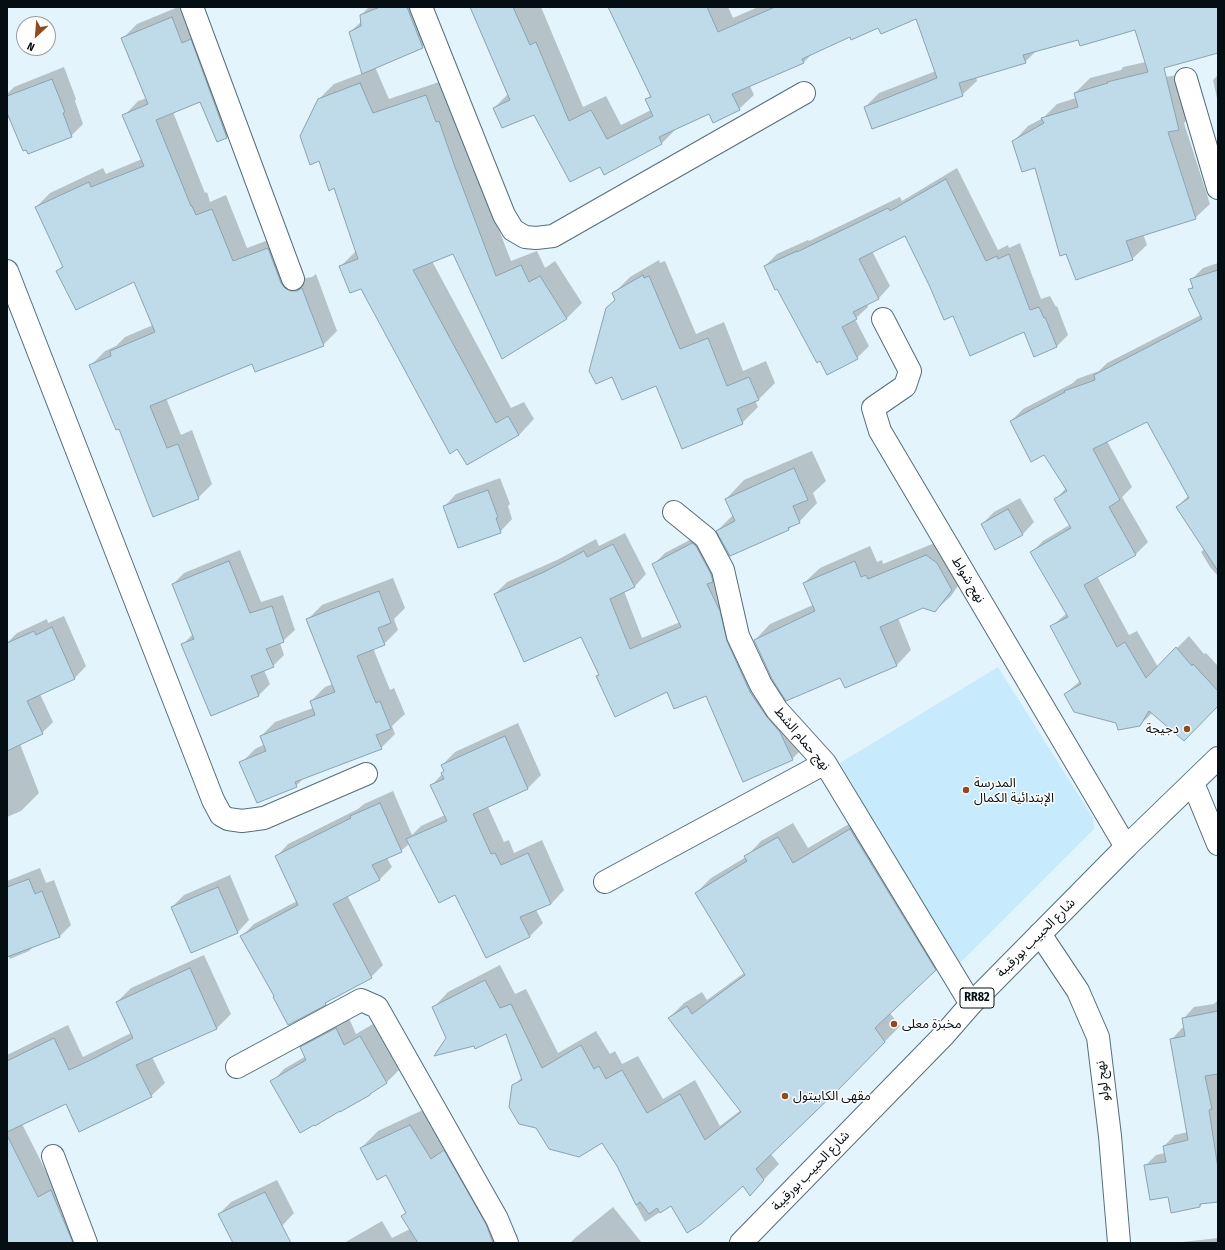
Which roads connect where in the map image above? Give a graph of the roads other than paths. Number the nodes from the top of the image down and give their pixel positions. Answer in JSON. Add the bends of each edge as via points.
{"nodes":[{"id":1,"x":192,"y":7,"type":"edge"},
{"id":2,"x":421,"y":7,"type":"edge"},
{"id":3,"x":1186,"y":79,"type":"dead end"},
{"id":4,"x":804,"y":93,"type":"dead end"},
{"id":5,"x":1218,"y":188,"type":"edge"},
{"id":6,"x":7,"y":271,"type":"edge"},
{"id":7,"x":293,"y":279,"type":"dead end"},
{"id":8,"x":883,"y":319,"type":"dead end"},
{"id":9,"x":674,"y":512,"type":"dead end"},
{"id":10,"x":1218,"y":758,"type":"edge"},
{"id":11,"x":826,"y":763,"type":"junction"},
{"id":12,"x":366,"y":774,"type":"dead end"},
{"id":13,"x":1193,"y":783,"type":"junction"},
{"id":14,"x":1218,"y":844,"type":"edge"},
{"id":15,"x":1126,"y":847,"type":"junction"},
{"id":16,"x":605,"y":882,"type":"dead end"},
{"id":17,"x":1040,"y":934,"type":"junction"},
{"id":18,"x":971,"y":1004,"type":"junction"},
{"id":19,"x":237,"y":1067,"type":"dead end"},
{"id":20,"x":53,"y":1156,"type":"dead end"},
{"id":21,"x":86,"y":1243,"type":"edge"},
{"id":22,"x":507,"y":1243,"type":"edge"},
{"id":23,"x":741,"y":1243,"type":"edge"},
{"id":24,"x":1119,"y":1243,"type":"edge"}],
"edges":[{"from":1,"to":7,"type":"street"},
{"from":2,"to":4,"type":"street","via":[[504,215],[513,230],[525,237],[553,236]]},
{"from":3,"to":5,"type":"street"},
{"from":6,"to":12,"type":"street","via":[[210,793],[221,815],[242,821],[264,818]]},
{"from":8,"to":15,"type":"street","name":"نهج شواط","via":[[910,370],[905,386],[873,408],[880,431]]},
{"from":9,"to":11,"type":"street","name":"نهج حمام الشط","via":[[706,538],[723,570],[738,636],[776,710]]},
{"from":10,"to":13,"type":"street","name":"شارع الحبيب بورقيبة","number":"RR82"},
{"from":11,"to":16,"type":"street"},
{"from":11,"to":18,"type":"street","name":"نهج حمام الشط"},
{"from":13,"to":14,"type":"street"},
{"from":13,"to":15,"type":"street","name":"شارع الحبيب بورقيبة","number":"RR82"},
{"from":15,"to":17,"type":"street","name":"شارع الحبيب بورقيبة","number":"RR82"},
{"from":17,"to":18,"type":"street","name":"شارع الحبيب بورقيبة","number":"RR82"},
{"from":17,"to":24,"type":"street","name":"نهج لولو","via":[[1078,991],[1098,1037]]},
{"from":18,"to":23,"type":"street","name":"شارع الحبيب بورقيبة","number":"RR82","via":[[944,1035]]},
{"from":19,"to":22,"type":"street","via":[[361,1000],[377,1007],[497,1219]]},
{"from":20,"to":21,"type":"street"}]}
